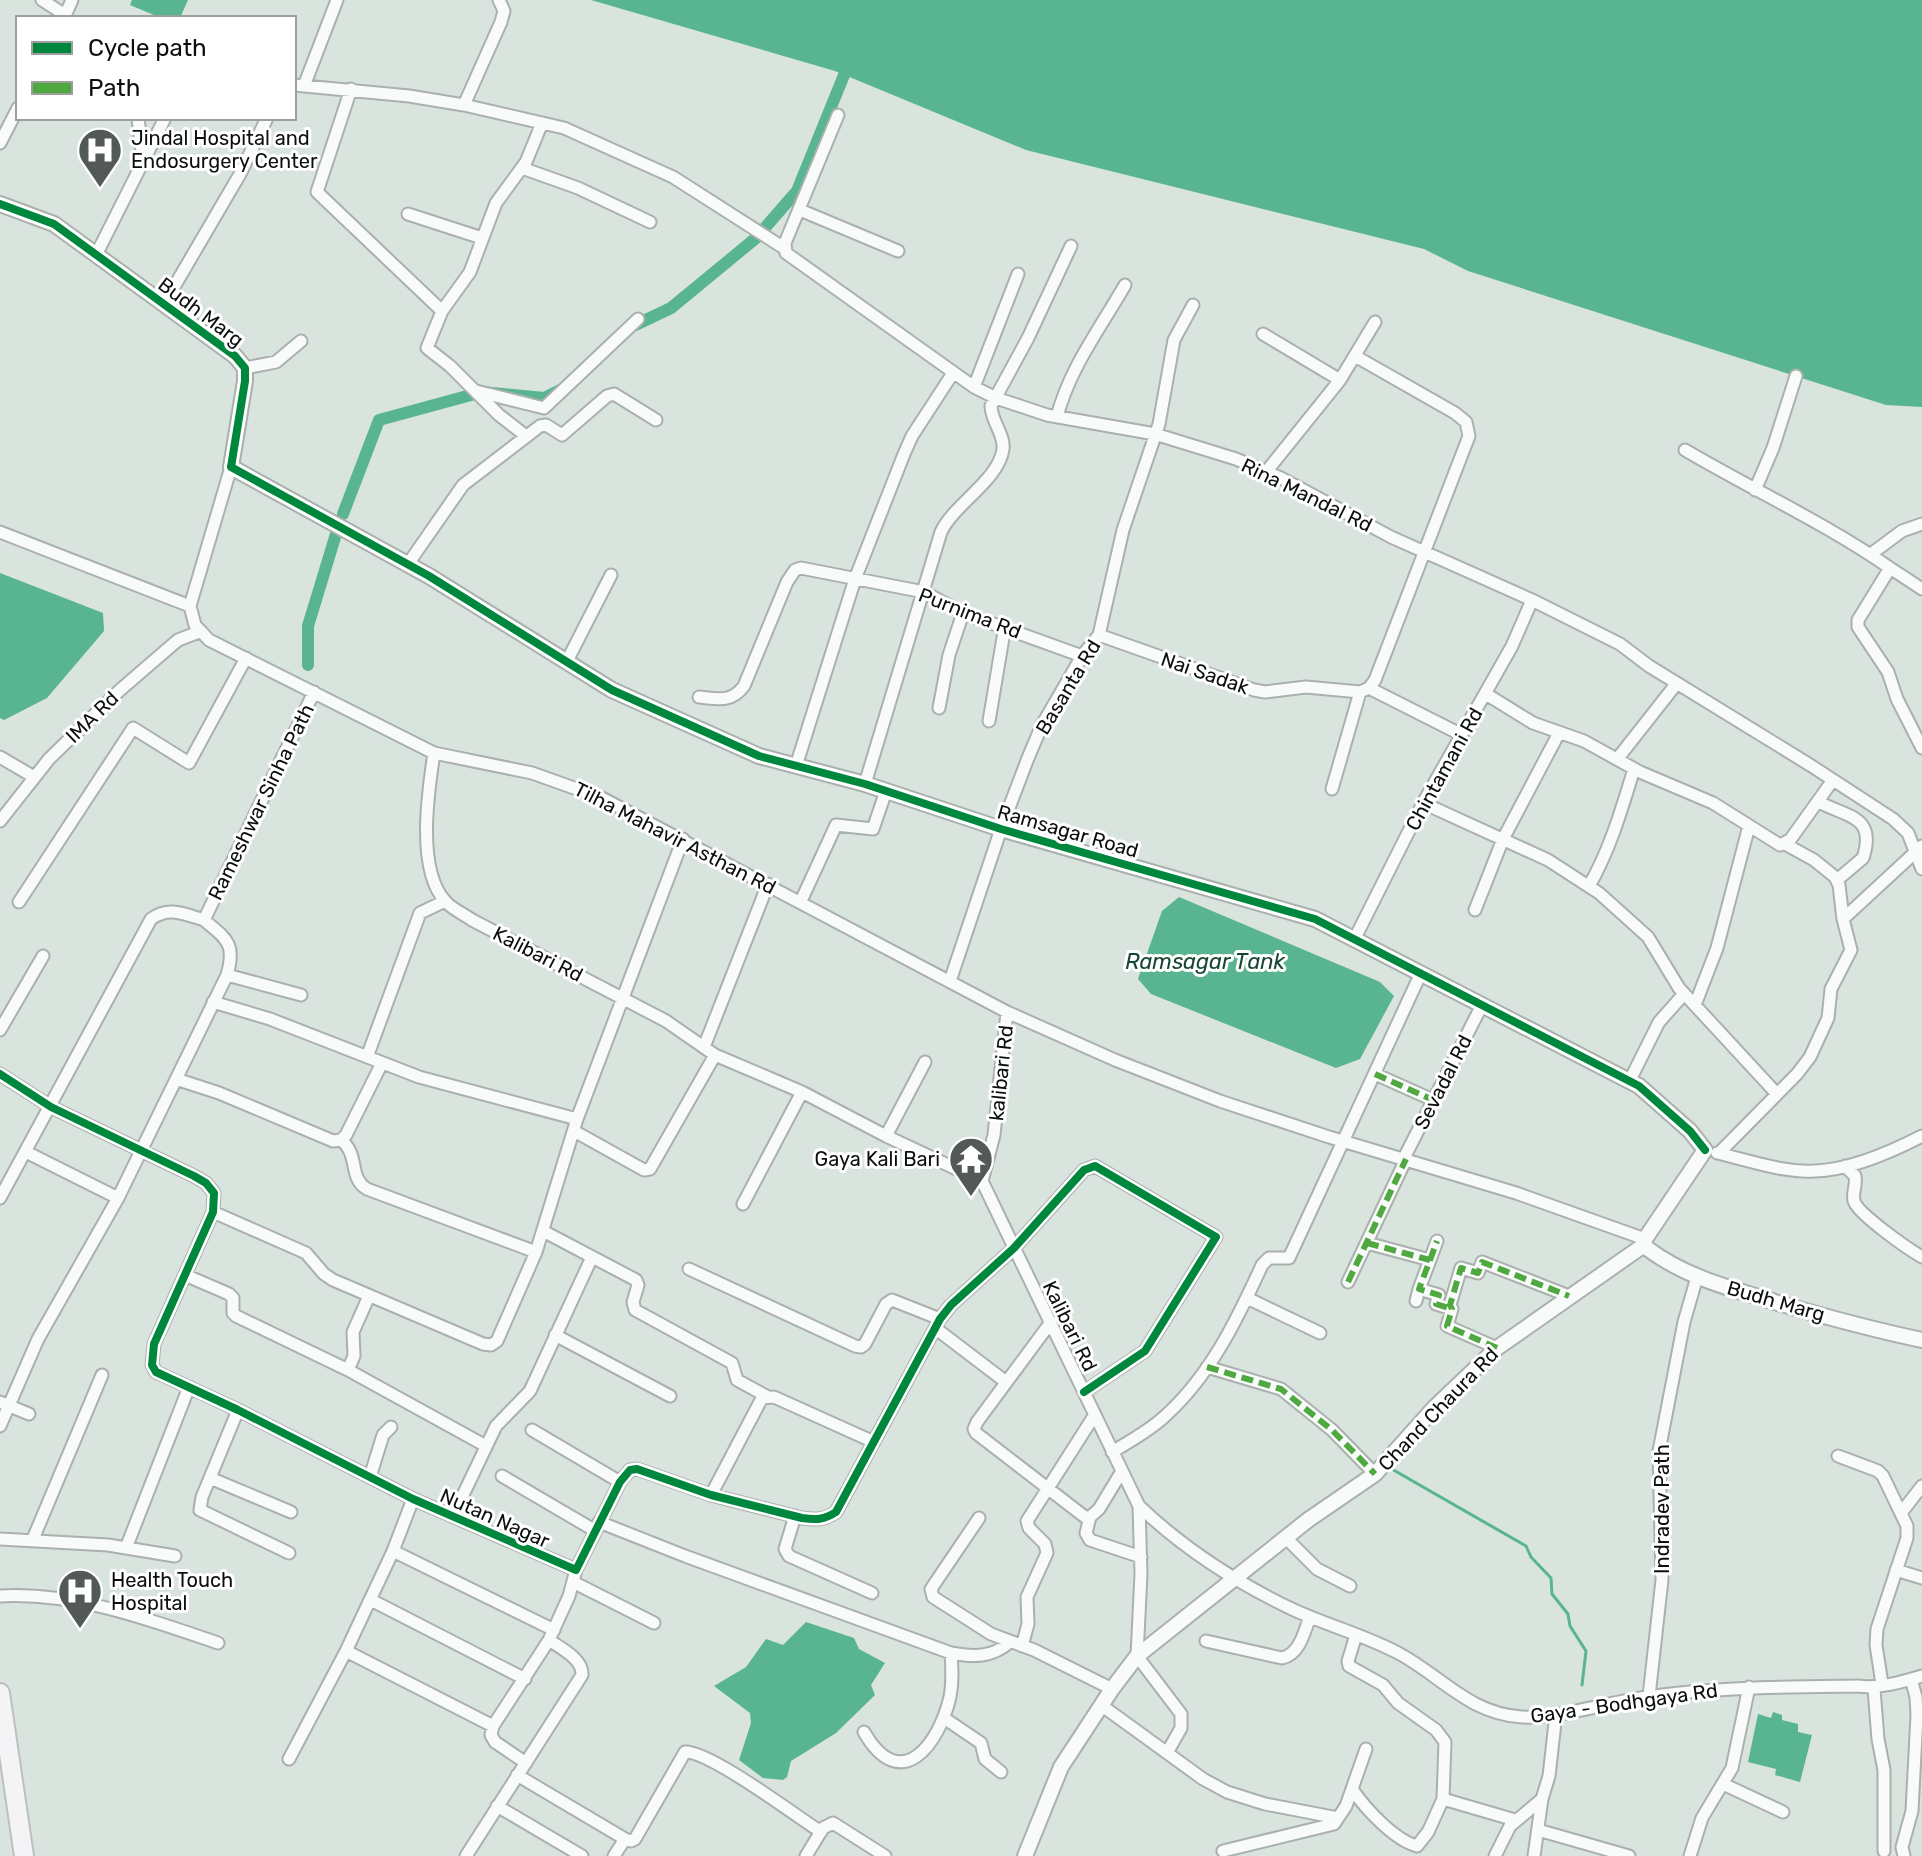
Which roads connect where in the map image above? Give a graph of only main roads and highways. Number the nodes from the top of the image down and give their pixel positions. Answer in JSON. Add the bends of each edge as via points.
{"nodes":[{"id":1,"x":0,"y":1693,"type":"edge"},
{"id":2,"x":24,"y":1856,"type":"edge"}],
"edges":[{"from":1,"to":2,"type":"main road"}]}
